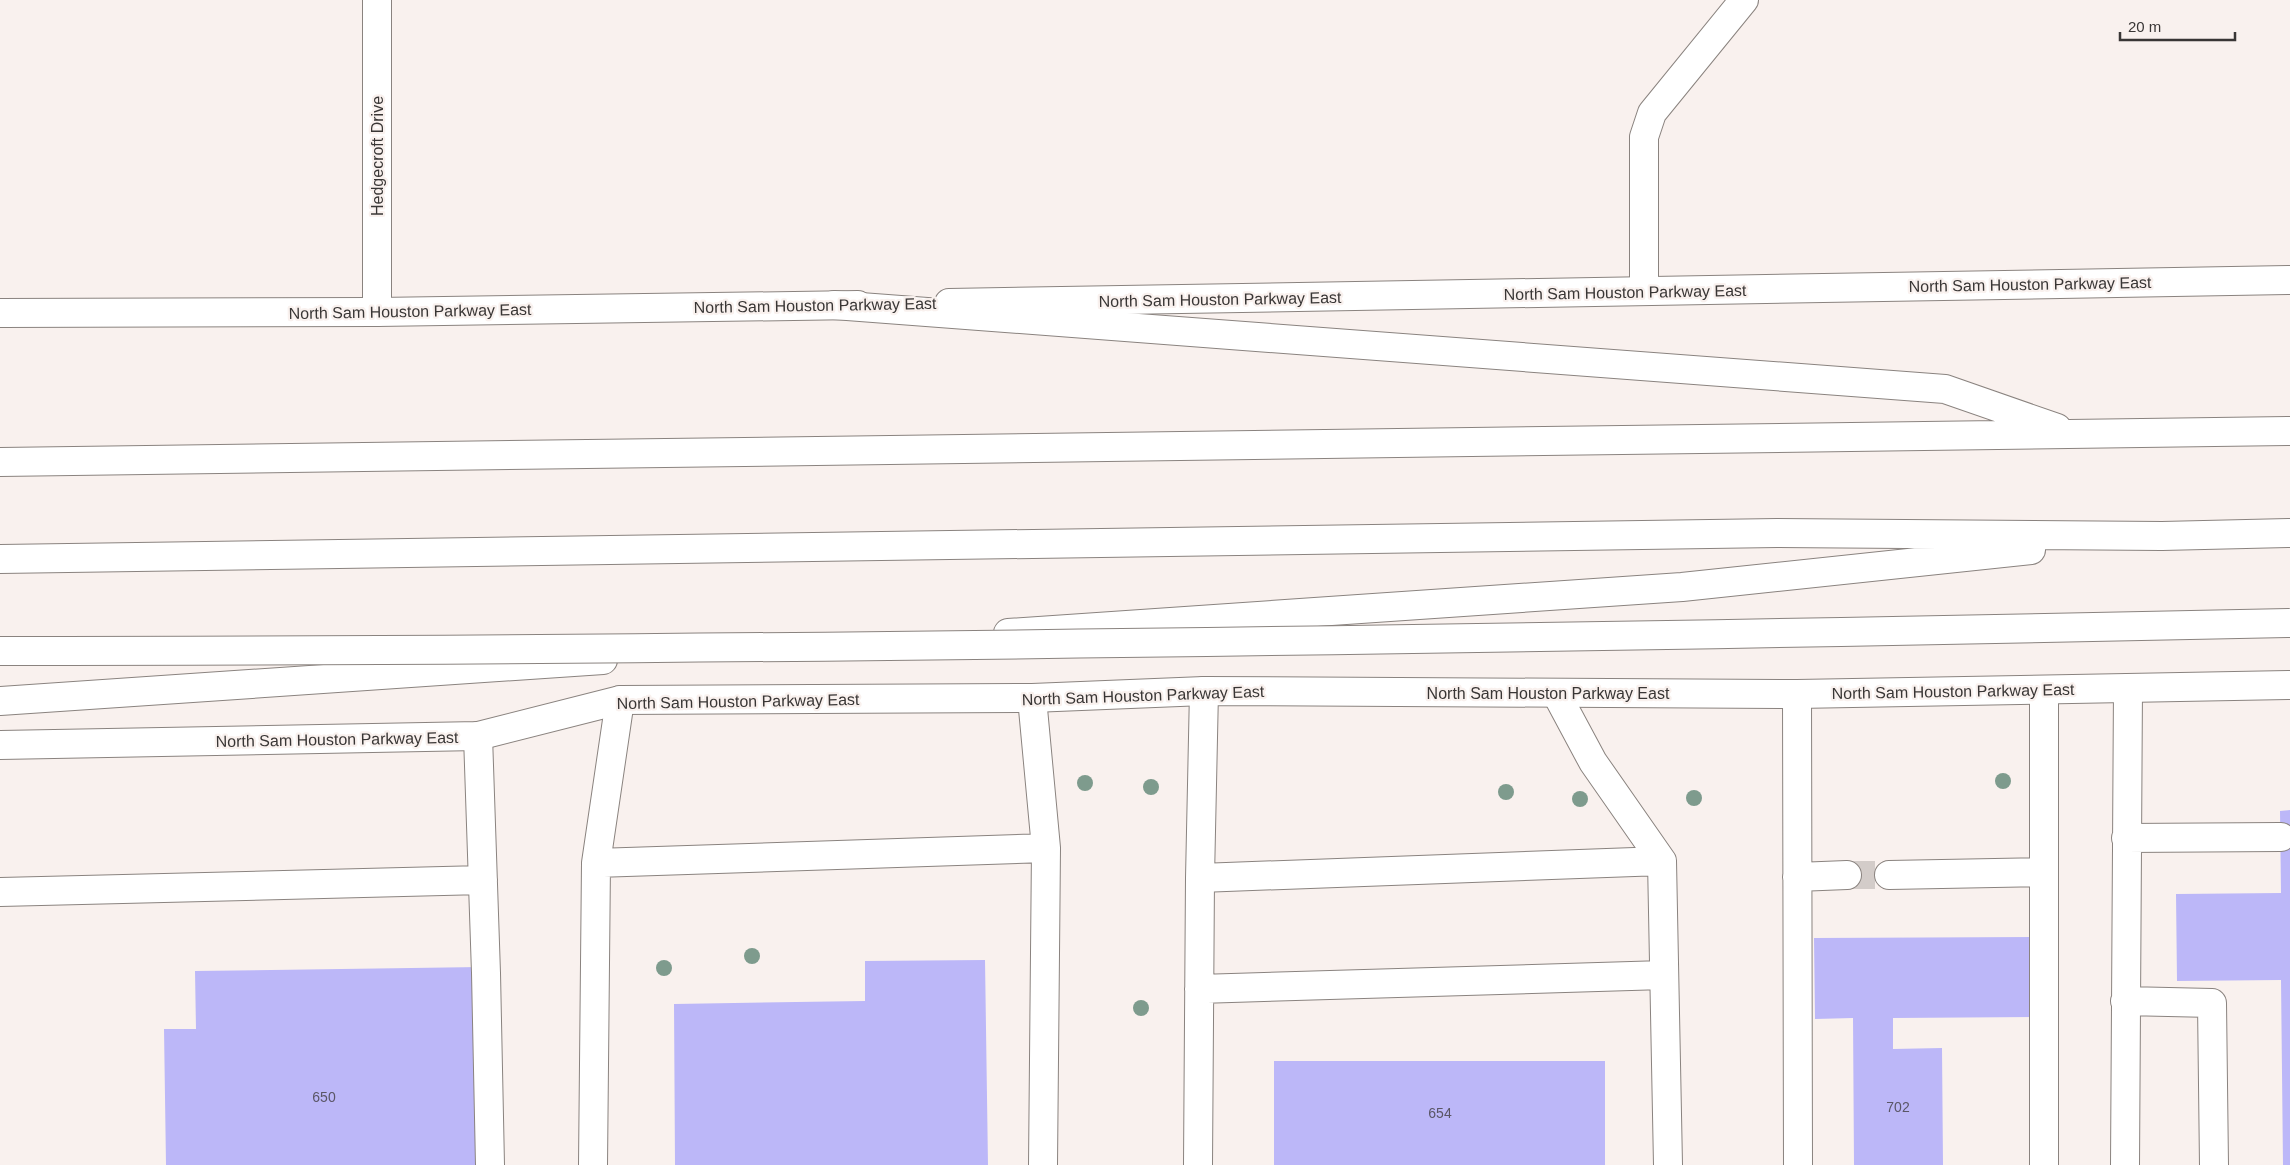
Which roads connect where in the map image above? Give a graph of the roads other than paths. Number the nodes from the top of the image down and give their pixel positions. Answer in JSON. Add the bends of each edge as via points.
{"nodes":[{"id":1,"x":378,"y":0,"type":"edge"},
{"id":2,"x":1744,"y":0,"type":"edge"},
{"id":3,"x":2290,"y":280,"type":"edge"},
{"id":4,"x":1644,"y":291,"type":"junction"},
{"id":5,"x":834,"y":305,"type":"junction"},
{"id":6,"x":377,"y":312,"type":"junction"},
{"id":7,"x":0,"y":313,"type":"edge"},
{"id":8,"x":2290,"y":431,"type":"edge"},
{"id":9,"x":2075,"y":434,"type":"junction"},
{"id":10,"x":0,"y":462,"type":"edge"},
{"id":11,"x":2290,"y":534,"type":"edge"},
{"id":12,"x":2162,"y":536,"type":"junction"},
{"id":13,"x":0,"y":559,"type":"edge"},
{"id":14,"x":2290,"y":623,"type":"edge"},
{"id":15,"x":0,"y":651,"type":"edge"},
{"id":16,"x":2290,"y":685,"type":"edge"},
{"id":17,"x":2128,"y":688,"type":"junction"},
{"id":18,"x":2044,"y":690,"type":"junction"},
{"id":19,"x":1204,"y":691,"type":"junction"},
{"id":20,"x":1556,"y":693,"type":"junction"},
{"id":21,"x":1797,"y":694,"type":"junction"},
{"id":22,"x":1032,"y":698,"type":"junction"},
{"id":23,"x":620,"y":700,"type":"junction"},
{"id":24,"x":0,"y":701,"type":"edge"},
{"id":25,"x":478,"y":736,"type":"junction"},
{"id":26,"x":0,"y":745,"type":"edge"},
{"id":27,"x":2281,"y":837,"type":"dead end"},
{"id":28,"x":2126,"y":838,"type":"junction"},
{"id":29,"x":1046,"y":848,"type":"junction"},
{"id":30,"x":1662,"y":861,"type":"junction"},
{"id":31,"x":596,"y":863,"type":"junction"},
{"id":32,"x":2044,"y":872,"type":"junction"},
{"id":33,"x":1847,"y":875,"type":"tunnel mouth"},
{"id":34,"x":1889,"y":875,"type":"tunnel mouth"},
{"id":35,"x":1797,"y":876,"type":"junction"},
{"id":36,"x":1200,"y":878,"type":"junction"},
{"id":37,"x":483,"y":880,"type":"junction"},
{"id":38,"x":0,"y":892,"type":"edge"},
{"id":39,"x":1664,"y":975,"type":"junction"},
{"id":40,"x":1199,"y":989,"type":"junction"},
{"id":41,"x":2125,"y":1001,"type":"junction"},
{"id":42,"x":490,"y":1165,"type":"edge"},
{"id":43,"x":593,"y":1165,"type":"edge"},
{"id":44,"x":1043,"y":1165,"type":"edge"},
{"id":45,"x":1198,"y":1165,"type":"edge"},
{"id":46,"x":1668,"y":1165,"type":"edge"},
{"id":47,"x":1798,"y":1165,"type":"edge"},
{"id":48,"x":2044,"y":1165,"type":"edge"},
{"id":49,"x":2125,"y":1165,"type":"edge"},
{"id":50,"x":2214,"y":1165,"type":"edge"}],
"edges":[{"from":1,"to":6,"type":"main road","name":"Hedgecroft Drive"},
{"from":2,"to":4,"type":"main road","via":[[1652,113],[1644,137]]},
{"from":3,"to":4,"type":"main road","name":"North Sam Houston Parkway East"},
{"from":4,"to":5,"type":"main road","name":"North Sam Houston Parkway East"},
{"from":5,"to":6,"type":"main road","name":"North Sam Houston Parkway East"},
{"from":5,"to":9,"type":"main road","via":[[1945,389]]},
{"from":6,"to":7,"type":"main road","name":"North Sam Houston Parkway East"},
{"from":8,"to":9,"type":"main road"},
{"from":9,"to":10,"type":"main road"},
{"from":11,"to":12,"type":"main road"},
{"from":12,"to":13,"type":"main road","via":[[1777,533]]},
{"from":12,"to":24,"type":"main road","via":[[1682,587]]},
{"from":14,"to":15,"type":"main road","bridge":true,"via":[[410,651]]},
{"from":16,"to":17,"type":"main road","name":"North Sam Houston Parkway East"},
{"from":17,"to":18,"type":"main road","name":"North Sam Houston Parkway East"},
{"from":17,"to":28,"type":"main road"},
{"from":18,"to":21,"type":"main road","name":"North Sam Houston Parkway East"},
{"from":18,"to":32,"type":"main road"},
{"from":19,"to":20,"type":"main road","name":"North Sam Houston Parkway East"},
{"from":19,"to":22,"type":"main road","name":"North Sam Houston Parkway East"},
{"from":19,"to":36,"type":"main road"},
{"from":20,"to":21,"type":"main road","name":"North Sam Houston Parkway East"},
{"from":20,"to":30,"type":"main road","via":[[1593,762]]},
{"from":21,"to":35,"type":"main road"},
{"from":22,"to":23,"type":"main road","name":"North Sam Houston Parkway East"},
{"from":22,"to":29,"type":"main road"},
{"from":23,"to":25,"type":"main road","name":"North Sam Houston Parkway East"},
{"from":23,"to":31,"type":"main road"},
{"from":25,"to":26,"type":"main road","name":"North Sam Houston Parkway East"},
{"from":25,"to":37,"type":"main road"},
{"from":27,"to":28,"type":"main road"},
{"from":28,"to":41,"type":"main road"},
{"from":29,"to":31,"type":"main road"},
{"from":29,"to":44,"type":"main road"},
{"from":30,"to":36,"type":"main road"},
{"from":30,"to":39,"type":"main road"},
{"from":31,"to":43,"type":"main road"},
{"from":32,"to":34,"type":"main road"},
{"from":32,"to":48,"type":"main road"},
{"from":33,"to":35,"type":"main road"},
{"from":35,"to":47,"type":"main road"},
{"from":36,"to":40,"type":"main road"},
{"from":37,"to":38,"type":"main road"},
{"from":37,"to":42,"type":"main road"},
{"from":39,"to":40,"type":"main road"},
{"from":39,"to":46,"type":"main road"},
{"from":40,"to":45,"type":"main road"},
{"from":41,"to":49,"type":"main road"},
{"from":41,"to":50,"type":"main road","via":[[2212,1003]]}]}
